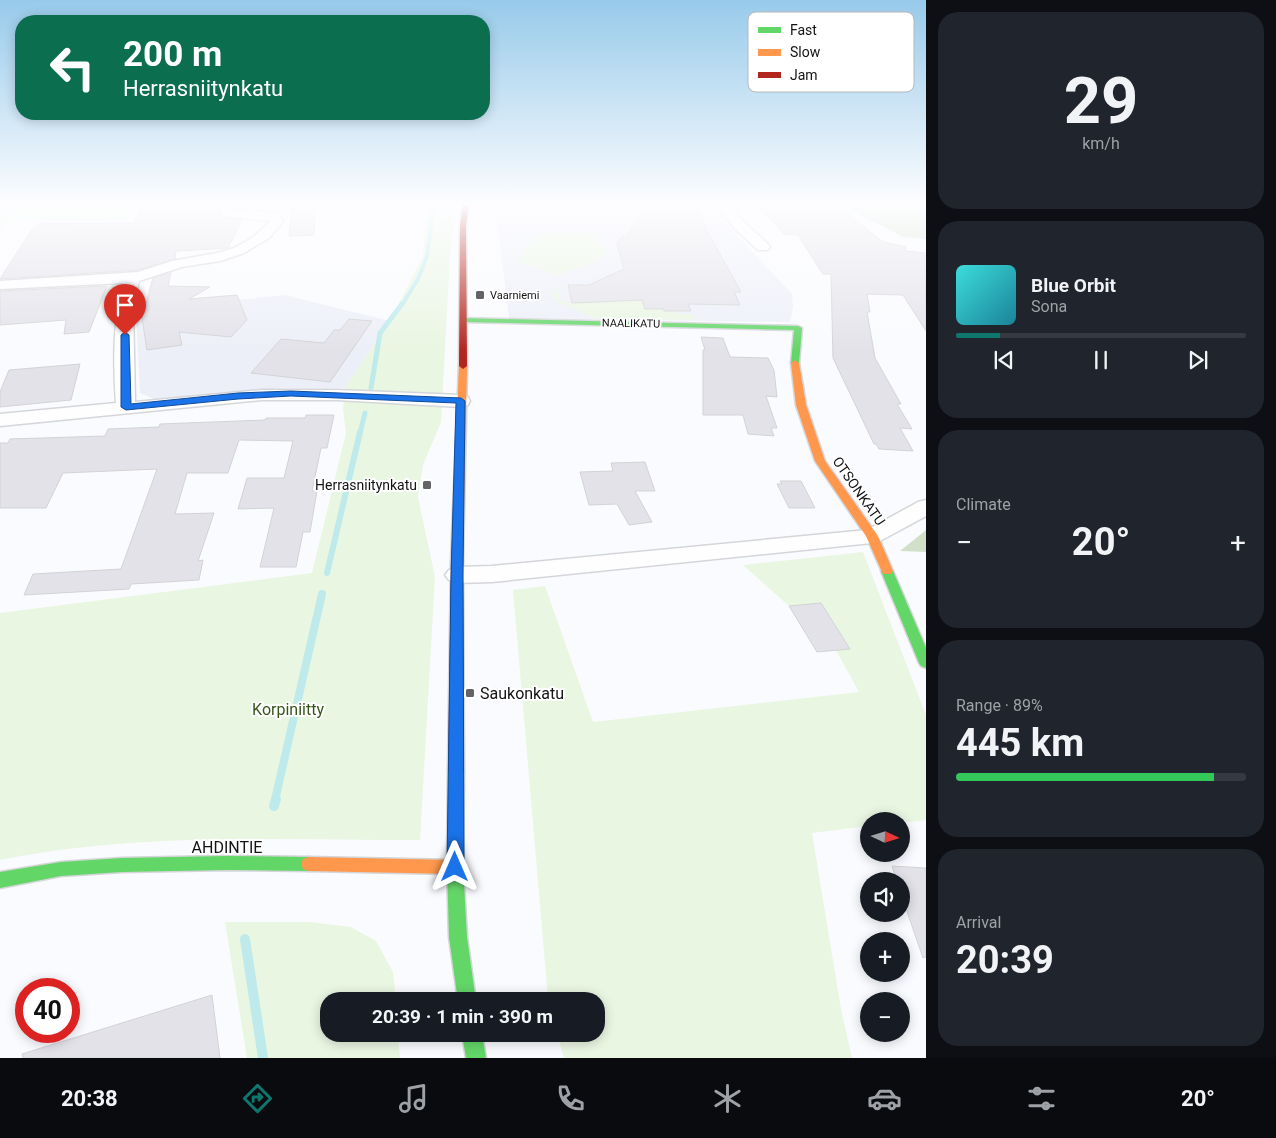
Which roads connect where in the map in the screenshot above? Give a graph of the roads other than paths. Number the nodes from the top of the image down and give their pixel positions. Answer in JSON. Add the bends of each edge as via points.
{"nodes":[{"id":1,"x":232,"y":252,"type":"edge"},
{"id":2,"x":463,"y":252,"type":"edge"},
{"id":3,"x":132,"y":278,"type":"junction"},
{"id":4,"x":0,"y":285,"type":"edge"},
{"id":5,"x":464,"y":320,"type":"junction"},
{"id":6,"x":798,"y":328,"type":"joint"},
{"id":7,"x":461,"y":401,"type":"junction"},
{"id":8,"x":126,"y":407,"type":"junction"},
{"id":9,"x":0,"y":420,"type":"edge"},
{"id":10,"x":926,"y":507,"type":"edge"},
{"id":11,"x":872,"y":536,"type":"junction"},
{"id":12,"x":457,"y":575,"type":"junction"},
{"id":13,"x":926,"y":663,"type":"edge"},
{"id":14,"x":455,"y":867,"type":"junction"},
{"id":15,"x":0,"y":880,"type":"edge"},
{"id":16,"x":466,"y":992,"type":"edge"},
{"id":17,"x":473,"y":1042,"type":"edge"},
{"id":18,"x":476,"y":1058,"type":"edge"}],
"edges":[{"from":1,"to":3,"type":"street","via":[[184,262],[155,274]]},
{"from":2,"to":5,"type":"street"},
{"from":3,"to":4,"type":"street"},
{"from":3,"to":8,"type":"street","via":[[125,306]]},
{"from":5,"to":6,"type":"street","name":"NAALIKATU"},
{"from":5,"to":7,"type":"street"},
{"from":6,"to":11,"type":"street","name":"OTSONKATU","via":[[795,361],[801,405],[820,461]]},
{"from":7,"to":8,"type":"street","via":[[291,394]]},
{"from":7,"to":12,"type":"street"},
{"from":8,"to":9,"type":"street"},
{"from":10,"to":11,"type":"street"},
{"from":11,"to":12,"type":"street"},
{"from":11,"to":13,"type":"street","name":"OTSONKATU"},
{"from":12,"to":14,"type":"street"},
{"from":14,"to":15,"type":"street","name":"AHDINTIE","via":[[225,863],[122,865],[61,868]]},
{"from":14,"to":16,"type":"street","via":[[458,937]]},
{"from":17,"to":18,"type":"street"}]}
